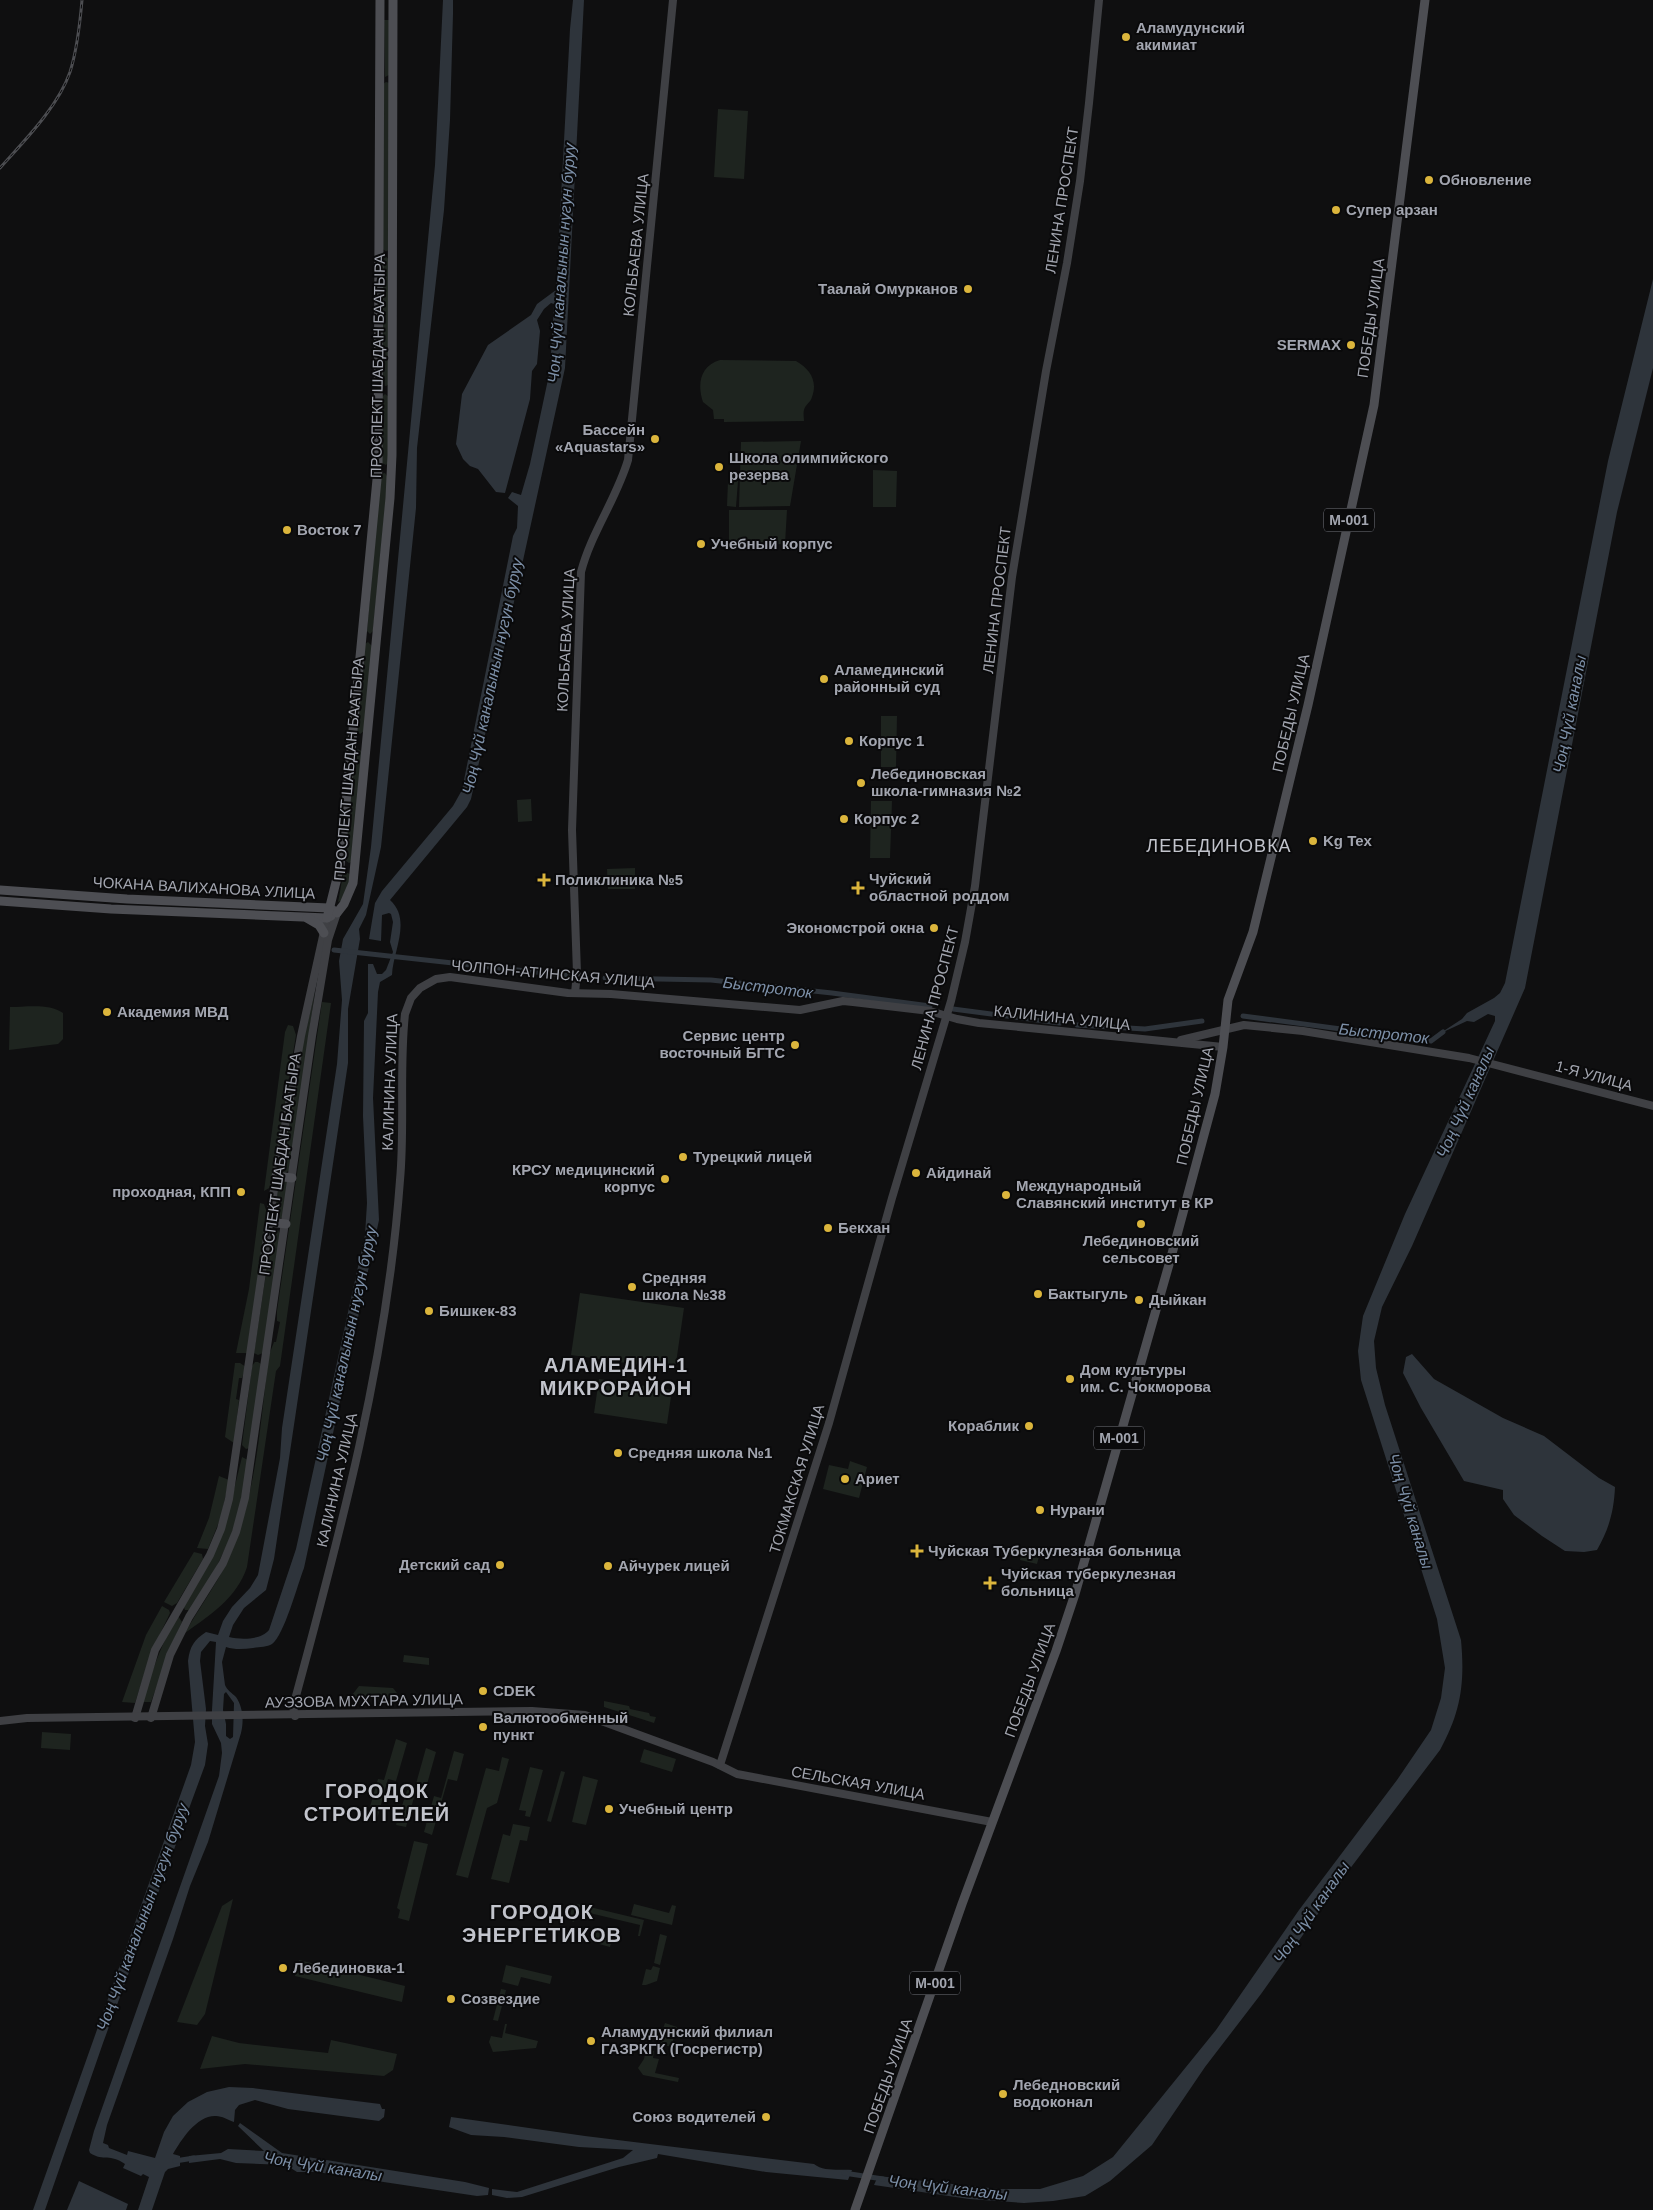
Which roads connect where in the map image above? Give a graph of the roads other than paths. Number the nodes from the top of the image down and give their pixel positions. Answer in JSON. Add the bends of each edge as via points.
{"nodes":[{"id":1,"x":380,"y":0,"type":"edge"},
{"id":2,"x":393,"y":0,"type":"edge"},
{"id":3,"x":673,"y":0,"type":"edge"},
{"id":4,"x":1098,"y":0,"type":"edge"},
{"id":5,"x":1426,"y":0,"type":"edge"},
{"id":6,"x":380,"y":16,"type":"junction"},
{"id":7,"x":393,"y":16,"type":"junction"},
{"id":8,"x":380,"y":79,"type":"junction"},
{"id":9,"x":393,"y":79,"type":"junction"},
{"id":10,"x":379,"y":254,"type":"junction"},
{"id":11,"x":393,"y":254,"type":"junction"},
{"id":12,"x":378,"y":390,"type":"junction"},
{"id":13,"x":392,"y":390,"type":"junction"},
{"id":14,"x":378,"y":469,"type":"junction"},
{"id":15,"x":391,"y":470,"type":"junction"},
{"id":16,"x":362,"y":637,"type":"junction"},
{"id":17,"x":376,"y":638,"type":"junction"},
{"id":18,"x":353,"y":739,"type":"junction"},
{"id":19,"x":366,"y":741,"type":"junction"},
{"id":20,"x":340,"y":866,"type":"junction"},
{"id":21,"x":355,"y":867,"type":"junction"},
{"id":22,"x":0,"y":890,"type":"edge"},
{"id":23,"x":334,"y":892,"type":"junction"},
{"id":24,"x":0,"y":901,"type":"edge"},
{"id":25,"x":344,"y":904,"type":"junction"},
{"id":26,"x":303,"y":907,"type":"junction"},
{"id":27,"x":329,"y":908,"type":"junction"},
{"id":28,"x":337,"y":913,"type":"junction"},
{"id":29,"x":302,"y":916,"type":"junction"},
{"id":30,"x":327,"y":918,"type":"junction"},
{"id":31,"x":324,"y":933,"type":"junction"},
{"id":32,"x":426,"y":984,"type":"joint"},
{"id":33,"x":575,"y":993,"type":"junction"},
{"id":34,"x":945,"y":1016,"type":"junction"},
{"id":35,"x":1225,"y":1030,"type":"junction"},
{"id":36,"x":1177,"y":1041,"type":"junction"},
{"id":37,"x":1223,"y":1047,"type":"junction"},
{"id":38,"x":1500,"y":1065,"type":"joint"},
{"id":39,"x":1653,"y":1106,"type":"edge"},
{"id":40,"x":276,"y":1176,"type":"junction"},
{"id":41,"x":292,"y":1178,"type":"junction"},
{"id":42,"x":892,"y":1198,"type":"joint"},
{"id":43,"x":270,"y":1222,"type":"junction"},
{"id":44,"x":286,"y":1224,"type":"junction"},
{"id":45,"x":250,"y":1357,"type":"junction"},
{"id":46,"x":266,"y":1359,"type":"junction"},
{"id":47,"x":238,"y":1450,"type":"junction"},
{"id":48,"x":253,"y":1455,"type":"junction"},
{"id":49,"x":177,"y":1610,"type":"junction"},
{"id":50,"x":189,"y":1617,"type":"junction"},
{"id":51,"x":295,"y":1716,"type":"junction"},
{"id":52,"x":136,"y":1718,"type":"junction"},
{"id":53,"x":151,"y":1718,"type":"junction"},
{"id":54,"x":0,"y":1721,"type":"edge"},
{"id":55,"x":720,"y":1765,"type":"junction"},
{"id":56,"x":992,"y":1822,"type":"junction"},
{"id":57,"x":855,"y":2210,"type":"edge"}],
"edges":[{"from":1,"to":6,"type":"main road","name":"ПРОСПЕКТ ШАБДАН БААТЫРА"},
{"from":2,"to":7,"type":"main road","name":"ПРОСПЕКТ ШАБДАН БААТЫРА"},
{"from":3,"to":33,"type":"main road","name":"КОЛЬБАЕВА УЛИЦА","via":[[628,460],[620,484],[586,553],[582,572],[572,830]]},
{"from":4,"to":34,"type":"main road","name":"ЛЕНИНА ПРОСПЕКТ","via":[[1080,181],[1012,578],[975,886],[962,959]]},
{"from":5,"to":35,"type":"main road","name":"ПОБЕДЫ УЛИЦА","number":"М-001","via":[[1370,424],[1308,705],[1253,932],[1228,1000]]},
{"from":6,"to":7,"type":"main road"},
{"from":6,"to":8,"type":"main road","name":"ПРОСПЕКТ ШАБДАН БААТЫРА"},
{"from":7,"to":9,"type":"main road","name":"ПРОСПЕКТ ШАБДАН БААТЫРА"},
{"from":8,"to":9,"type":"main road"},
{"from":8,"to":10,"type":"main road","name":"ПРОСПЕКТ ШАБДАН БААТЫРА"},
{"from":9,"to":11,"type":"main road","name":"ПРОСПЕКТ ШАБДАН БААТЫРА"},
{"from":10,"to":11,"type":"main road"},
{"from":10,"to":12,"type":"main road","name":"ПРОСПЕКТ ШАБДАН БААТЫРА"},
{"from":11,"to":13,"type":"main road","name":"ПРОСПЕКТ ШАБДАН БААТЫРА"},
{"from":12,"to":13,"type":"main road"},
{"from":12,"to":14,"type":"main road","name":"ПРОСПЕКТ ШАБДАН БААТЫРА"},
{"from":13,"to":15,"type":"main road","name":"ПРОСПЕКТ ШАБДАН БААТЫРА"},
{"from":14,"to":15,"type":"main road"},
{"from":14,"to":16,"type":"main road","name":"ПРОСПЕКТ ШАБДАН БААТЫРА"},
{"from":15,"to":17,"type":"main road","name":"ПРОСПЕКТ ШАБДАН БААТЫРА"},
{"from":16,"to":17,"type":"main road"},
{"from":16,"to":18,"type":"main road","name":"ПРОСПЕКТ ШАБДАН БААТЫРА"},
{"from":17,"to":19,"type":"main road","name":"ПРОСПЕКТ ШАБДАН БААТЫРА"},
{"from":18,"to":19,"type":"main road"},
{"from":18,"to":20,"type":"main road","name":"ПРОСПЕКТ ШАБДАН БААТЫРА"},
{"from":19,"to":21,"type":"main road","name":"ПРОСПЕКТ ШАБДАН БААТЫРА"},
{"from":20,"to":21,"type":"main road"},
{"from":20,"to":23,"type":"main road","name":"ПРОСПЕКТ ШАБДАН БААТЫРА"},
{"from":21,"to":25,"type":"main road","name":"ПРОСПЕКТ ШАБДАН БААТЫРА","via":[[351,891]]},
{"from":22,"to":26,"type":"main road","name":"ЧОКАНА ВАЛИХАНОВА УЛИЦА"},
{"from":23,"to":25,"type":"main road","via":[[337,903]]},
{"from":23,"to":26,"type":"main road","via":[[323,901]]},
{"from":23,"to":27,"type":"main road","name":"ПРОСПЕКТ ШАБДАН БААТЫРА"},
{"from":24,"to":29,"type":"main road","name":"ЧОКАНА ВАЛИХАНОВА УЛИЦА"},
{"from":25,"to":28,"type":"main road","name":"ПРОСПЕКТ ШАБДАН БААТЫРА"},
{"from":26,"to":27,"type":"main road","name":"ЧОКАНА ВАЛИХАНОВА УЛИЦА"},
{"from":27,"to":28,"type":"main road","name":"ЧОКАНА ВАЛИХАНОВА УЛИЦА"},
{"from":27,"to":30,"type":"main road","name":"ПРОСПЕКТ ШАБДАН БААТЫРА"},
{"from":28,"to":30,"type":"main road","name":"ЧОКАНА ВАЛИХАНОВА УЛИЦА"},
{"from":28,"to":41,"type":"main road","name":"ПРОСПЕКТ ШАБДАН БААТЫРА","via":[[328,940]]},
{"from":29,"to":30,"type":"main road","name":"ЧОКАНА ВАЛИХАНОВА УЛИЦА"},
{"from":29,"to":31,"type":"main road","via":[[316,922]]},
{"from":30,"to":31,"type":"main road","name":"ПРОСПЕКТ ШАБДАН БААТЫРА"},
{"from":31,"to":40,"type":"main road","name":"ПРОСПЕКТ ШАБДАН БААТЫРА","via":[[301,1036]]},
{"from":32,"to":33,"type":"main road","name":"ЧОЛПОН-АТИНСКАЯ УЛИЦА","via":[[457,977]]},
{"from":32,"to":51,"type":"main road","name":"КАЛИНИНА УЛИЦА","via":[[411,998],[405,1014],[400,1179],[381,1339],[367,1414],[293,1707]]},
{"from":33,"to":34,"type":"main road","name":"ЧОЛПОН-АТИНСКАЯ УЛИЦА","via":[[800,1010],[847,1001],[930,1011]]},
{"from":34,"to":36,"type":"main road","name":"КАЛИНИНА УЛИЦА","via":[[1069,1033]]},
{"from":34,"to":42,"type":"main road","name":"ЛЕНИНА ПРОСПЕКТ"},
{"from":35,"to":36,"type":"main road","name":"КАЛИНИНА УЛИЦА"},
{"from":35,"to":37,"type":"main road","name":"ПОБЕДЫ УЛИЦА","number":"М-001"},
{"from":35,"to":38,"type":"main road","name":"КАЛИНИНА УЛИЦА","via":[[1244,1025],[1264,1026]]},
{"from":36,"to":37,"type":"main road","name":"КАЛИНИНА УЛИЦА"},
{"from":37,"to":56,"type":"main road","name":"ПОБЕДЫ УЛИЦА","number":"М-001","via":[[1215,1094],[1170,1262],[1075,1594]]},
{"from":38,"to":39,"type":"main road","name":"1-Я УЛИЦА"},
{"from":40,"to":41,"type":"main road"},
{"from":40,"to":43,"type":"main road","name":"ПРОСПЕКТ ШАБДАН БААТЫРА"},
{"from":41,"to":44,"type":"main road","name":"ПРОСПЕКТ ШАБДАН БААТЫРА"},
{"from":42,"to":55,"type":"main road","name":"ТОКМАКСКАЯ УЛИЦА","via":[[829,1423]]},
{"from":43,"to":44,"type":"main road"},
{"from":43,"to":45,"type":"main road","name":"ПРОСПЕКТ ШАБДАН БААТЫРА"},
{"from":44,"to":46,"type":"main road","name":"ПРОСПЕКТ ШАБДАН БААТЫРА"},
{"from":45,"to":46,"type":"main road"},
{"from":45,"to":47,"type":"main road","name":"ПРОСПЕКТ ШАБДАН БААТЫРА"},
{"from":46,"to":48,"type":"main road","name":"ПРОСПЕКТ ШАБДАН БААТЫРА"},
{"from":47,"to":48,"type":"main road"},
{"from":47,"to":49,"type":"main road","name":"ПРОСПЕКТ ШАБДАН БААТЫРА","via":[[221,1529],[210,1555]]},
{"from":48,"to":50,"type":"main road","name":"ПРОСПЕКТ ШАБДАН БААТЫРА","via":[[236,1532],[223,1563]]},
{"from":49,"to":50,"type":"main road"},
{"from":49,"to":52,"type":"main road","name":"ПРОСПЕКТ ШАБДАН БААТЫРА","via":[[156,1650]]},
{"from":50,"to":53,"type":"main road","name":"ПРОСПЕКТ ШАБДАН БААТЫРА","via":[[170,1655]]},
{"from":51,"to":53,"type":"main road","name":"АУЭЗОВА МУХТАРА УЛИЦА"},
{"from":51,"to":55,"type":"main road","name":"АУЭЗОВА МУХТАРА УЛИЦА","via":[[578,1713]]},
{"from":52,"to":53,"type":"main road","name":"АУЭЗОВА МУХТАРА УЛИЦА"},
{"from":52,"to":54,"type":"main road","name":"АУЭЗОВА МУХТАРА УЛИЦА"},
{"from":55,"to":56,"type":"main road","name":"СЕЛЬСКАЯ УЛИЦА","via":[[737,1774]]},
{"from":56,"to":57,"type":"main road","name":"ПОБЕДЫ УЛИЦА","number":"М-001"}]}
